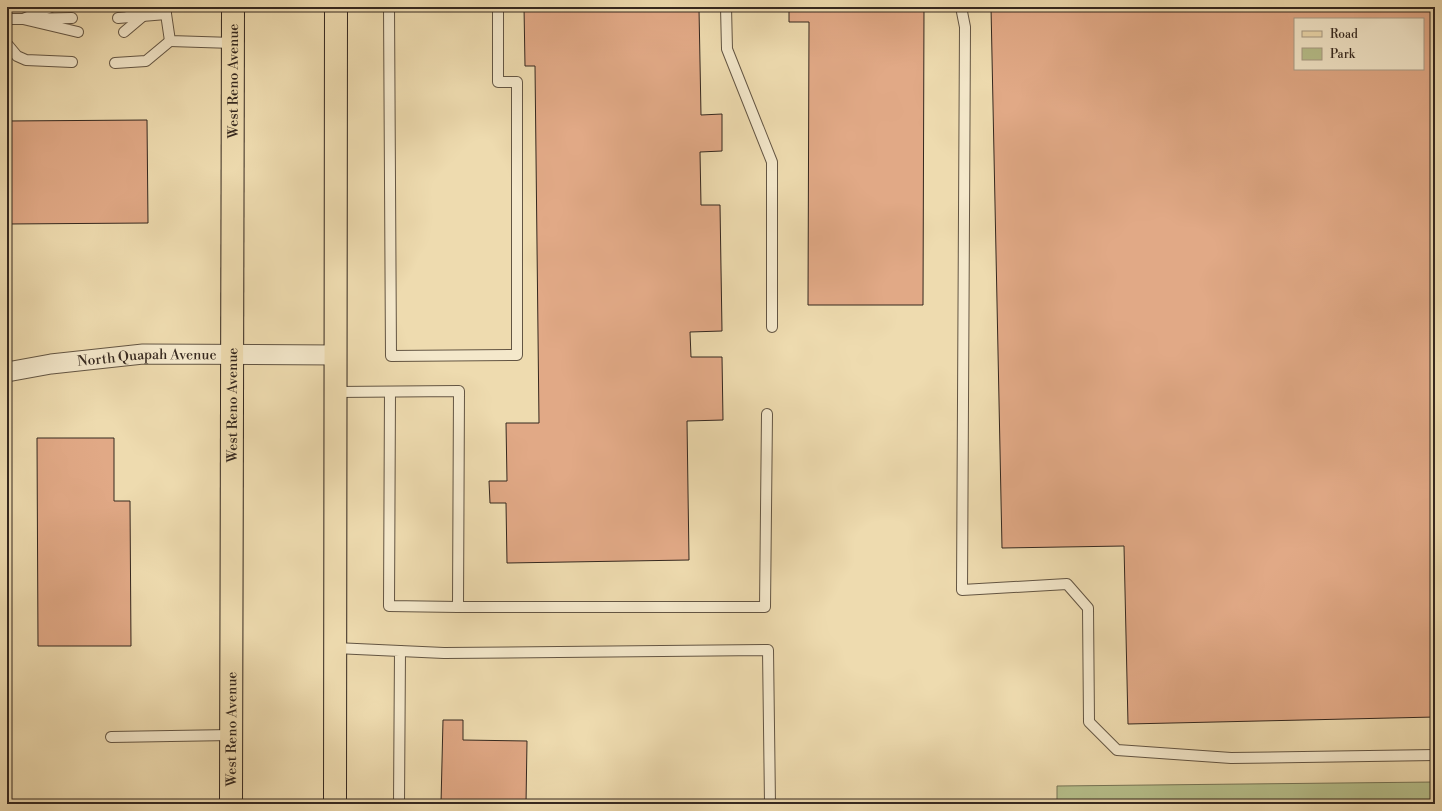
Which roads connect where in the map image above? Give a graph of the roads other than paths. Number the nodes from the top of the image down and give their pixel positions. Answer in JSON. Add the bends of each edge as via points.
{"nodes":[{"id":1,"x":51,"y":7,"type":"edge"},
{"id":2,"x":126,"y":7,"type":"edge"},
{"id":3,"x":233,"y":7,"type":"edge"},
{"id":4,"x":336,"y":7,"type":"edge"},
{"id":5,"x":389,"y":7,"type":"edge"},
{"id":6,"x":498,"y":7,"type":"edge"},
{"id":7,"x":726,"y":7,"type":"edge"},
{"id":8,"x":961,"y":7,"type":"edge"},
{"id":9,"x":166,"y":11,"type":"edge"},
{"id":10,"x":143,"y":16,"type":"junction"},
{"id":11,"x":72,"y":18,"type":"dead end"},
{"id":12,"x":118,"y":18,"type":"dead end"},
{"id":13,"x":7,"y":19,"type":"edge"},
{"id":14,"x":23,"y":19,"type":"junction"},
{"id":15,"x":78,"y":32,"type":"dead end"},
{"id":16,"x":124,"y":32,"type":"dead end"},
{"id":17,"x":170,"y":41,"type":"junction"},
{"id":18,"x":233,"y":43,"type":"junction"},
{"id":19,"x":7,"y":44,"type":"edge"},
{"id":20,"x":72,"y":62,"type":"dead end"},
{"id":21,"x":115,"y":63,"type":"dead end"},
{"id":22,"x":772,"y":327,"type":"dead end"},
{"id":23,"x":232,"y":355,"type":"junction"},
{"id":24,"x":336,"y":355,"type":"junction"},
{"id":25,"x":7,"y":372,"type":"edge"},
{"id":26,"x":336,"y":392,"type":"junction"},
{"id":27,"x":390,"y":392,"type":"junction"},
{"id":28,"x":767,"y":414,"type":"dead end"},
{"id":29,"x":458,"y":607,"type":"junction"},
{"id":30,"x":335,"y":648,"type":"junction"},
{"id":31,"x":400,"y":651,"type":"junction"},
{"id":32,"x":231,"y":735,"type":"junction"},
{"id":33,"x":111,"y":737,"type":"dead end"},
{"id":34,"x":1435,"y":755,"type":"edge"},
{"id":35,"x":231,"y":804,"type":"edge"},
{"id":36,"x":335,"y":804,"type":"edge"},
{"id":37,"x":399,"y":804,"type":"edge"},
{"id":38,"x":770,"y":804,"type":"edge"}],
"edges":[{"from":1,"to":14,"type":"lane"},
{"from":2,"to":10,"type":"lane"},
{"from":3,"to":18,"type":"main road","name":"West Reno Avenue"},
{"from":4,"to":24,"type":"main road"},
{"from":5,"to":6,"type":"lane","via":[[391,356],[517,355],[517,82],[498,82]]},
{"from":7,"to":22,"type":"lane","via":[[727,48],[772,162]]},
{"from":8,"to":34,"type":"lane","via":[[965,27],[962,590],[1067,584],[1088,608],[1089,722],[1117,750],[1231,758]]},
{"from":9,"to":10,"type":"lane"},
{"from":9,"to":17,"type":"lane"},
{"from":10,"to":12,"type":"lane"},
{"from":10,"to":16,"type":"lane"},
{"from":11,"to":14,"type":"lane"},
{"from":13,"to":14,"type":"lane"},
{"from":14,"to":15,"type":"lane"},
{"from":17,"to":18,"type":"lane"},
{"from":17,"to":21,"type":"lane","via":[[146,61]]},
{"from":18,"to":23,"type":"main road","name":"West Reno Avenue"},
{"from":19,"to":20,"type":"lane","via":[[17,56],[26,60]]},
{"from":23,"to":24,"type":"street","name":"North Quapah Avenue"},
{"from":23,"to":25,"type":"street","name":"North Quapah Avenue","via":[[143,354],[51,364]]},
{"from":23,"to":32,"type":"main road","name":"West Reno Avenue"},
{"from":24,"to":26,"type":"main road"},
{"from":26,"to":27,"type":"lane"},
{"from":26,"to":30,"type":"main road"},
{"from":27,"to":29,"type":"lane","via":[[389,606]]},
{"from":27,"to":29,"type":"lane","via":[[459,391]]},
{"from":28,"to":29,"type":"lane","via":[[765,607]]},
{"from":30,"to":31,"type":"lane"},
{"from":30,"to":36,"type":"main road"},
{"from":31,"to":37,"type":"lane"},
{"from":31,"to":38,"type":"lane","via":[[444,653],[768,650]]},
{"from":32,"to":33,"type":"lane"},
{"from":32,"to":35,"type":"main road","name":"West Reno Avenue"}]}
